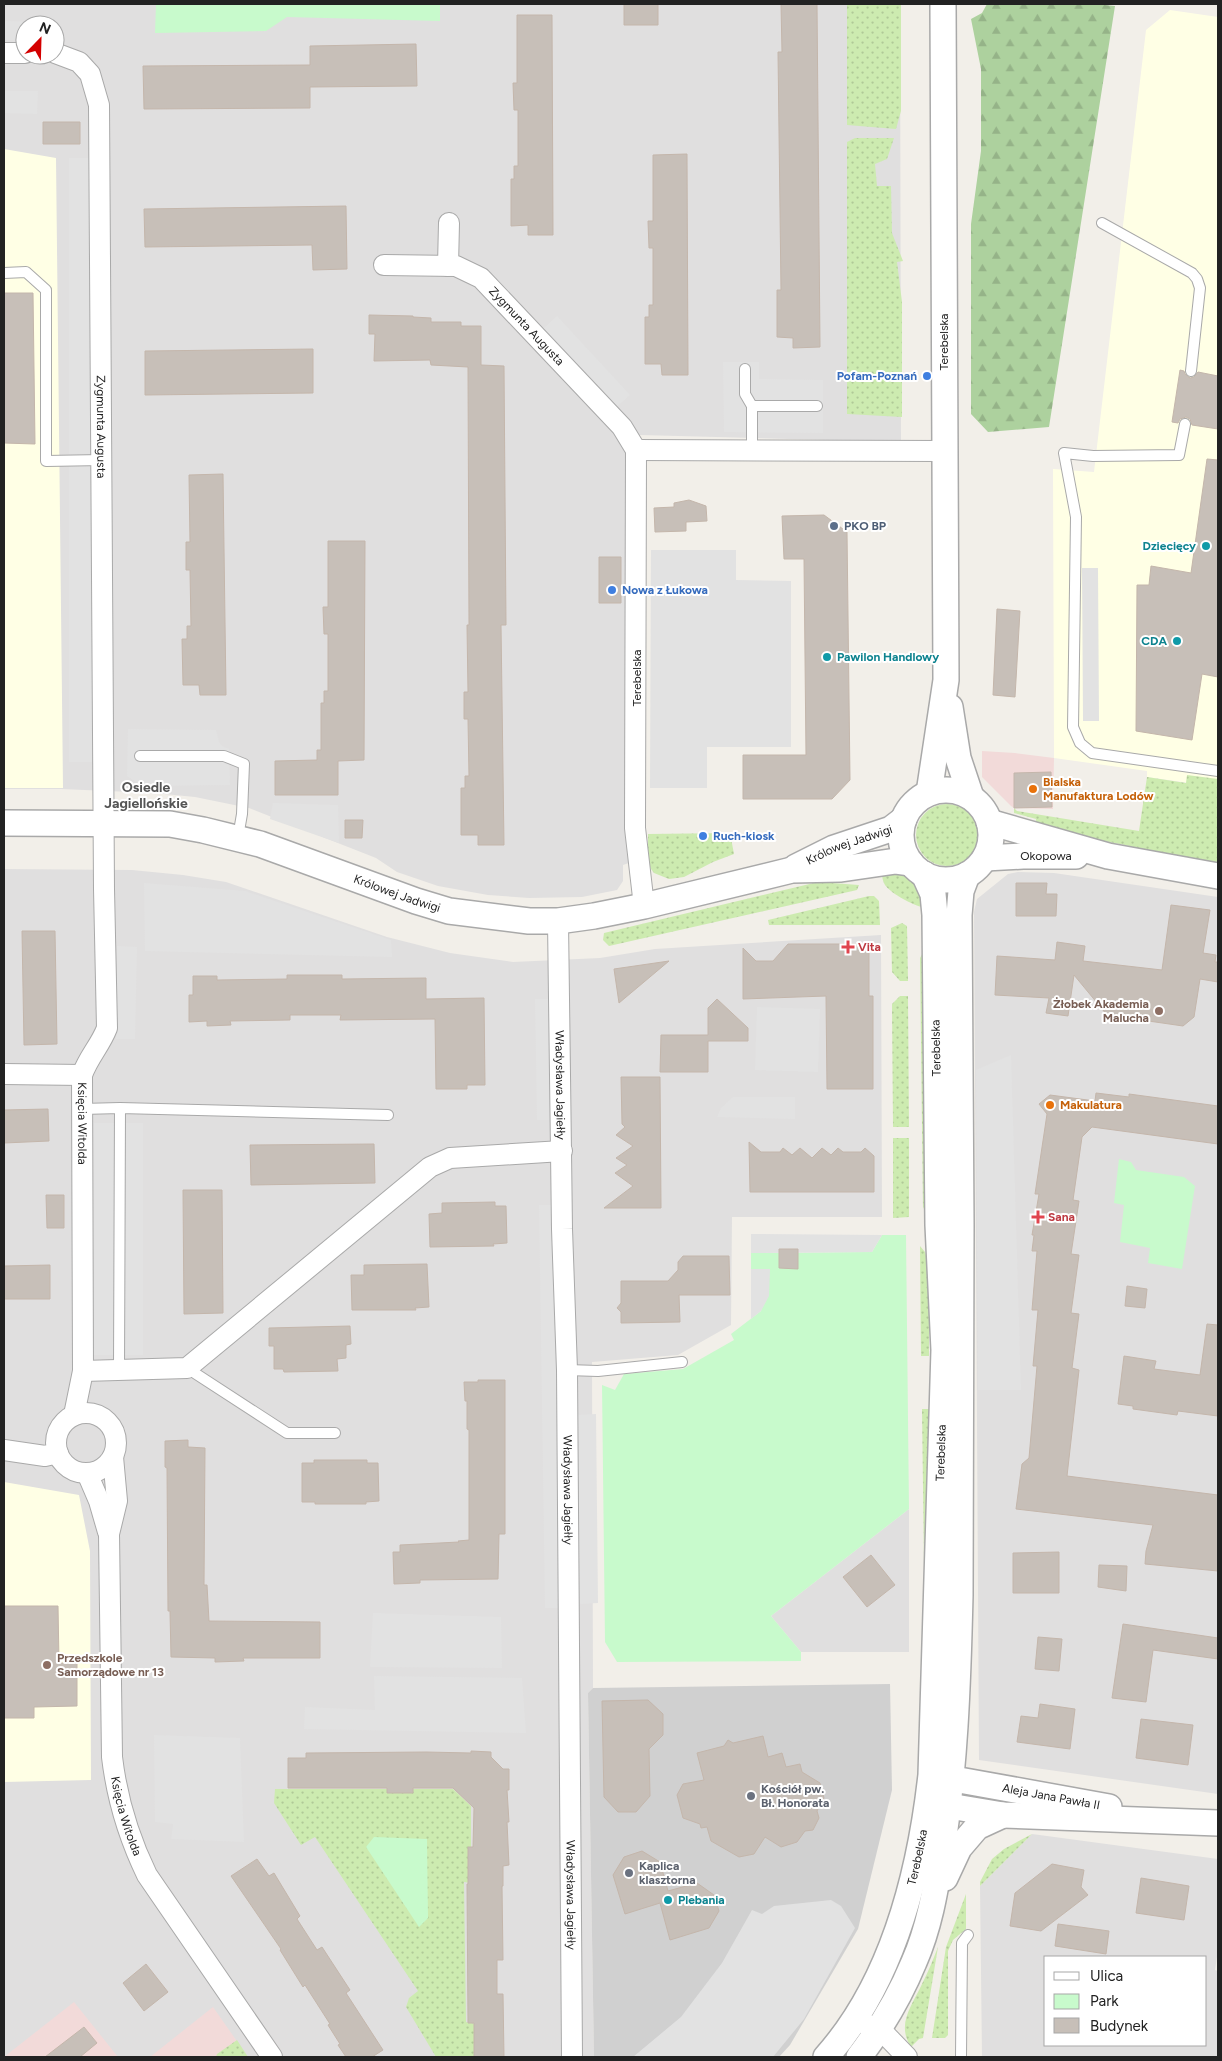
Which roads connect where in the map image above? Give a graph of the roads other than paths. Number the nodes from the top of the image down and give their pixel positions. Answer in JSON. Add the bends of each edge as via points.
{"nodes":[{"id":1,"x":943,"y":4,"type":"edge"},
{"id":2,"x":65,"y":57,"type":"edge"},
{"id":3,"x":449,"y":223,"type":"dead end"},
{"id":4,"x":1102,"y":223,"type":"dead end"},
{"id":5,"x":384,"y":265,"type":"dead end"},
{"id":6,"x":448,"y":266,"type":"junction"},
{"id":7,"x":4,"y":273,"type":"edge"},
{"id":8,"x":745,"y":369,"type":"dead end"},
{"id":9,"x":1190,"y":371,"type":"dead end"},
{"id":10,"x":752,"y":406,"type":"junction"},
{"id":11,"x":817,"y":406,"type":"dead end"},
{"id":12,"x":1185,"y":424,"type":"dead end"},
{"id":13,"x":636,"y":450,"type":"junction"},
{"id":14,"x":752,"y":451,"type":"junction"},
{"id":15,"x":945,"y":451,"type":"junction"},
{"id":16,"x":102,"y":460,"type":"junction"},
{"id":17,"x":946,"y":680,"type":"junction"},
{"id":18,"x":140,"y":756,"type":"dead end"},
{"id":19,"x":1218,"y":771,"type":"edge"},
{"id":20,"x":929,"y":793,"type":"junction"},
{"id":21,"x":971,"y":797,"type":"junction"},
{"id":22,"x":904,"y":819,"type":"junction"},
{"id":23,"x":989,"y":822,"type":"junction"},
{"id":24,"x":104,"y":823,"type":"junction"},
{"id":25,"x":4,"y":824,"type":"edge"},
{"id":26,"x":238,"y":837,"type":"junction"},
{"id":27,"x":1108,"y":856,"type":"junction"},
{"id":28,"x":976,"y":867,"type":"junction"},
{"id":29,"x":918,"y":868,"type":"junction"},
{"id":30,"x":792,"y":870,"type":"junction"},
{"id":31,"x":1218,"y":876,"type":"edge"},
{"id":32,"x":644,"y":906,"type":"junction"},
{"id":33,"x":558,"y":921,"type":"junction"},
{"id":34,"x":4,"y":1074,"type":"edge"},
{"id":35,"x":82,"y":1074,"type":"junction"},
{"id":36,"x":120,"y":1108,"type":"junction"},
{"id":37,"x":82,"y":1109,"type":"junction"},
{"id":38,"x":388,"y":1115,"type":"dead end"},
{"id":39,"x":562,"y":1151,"type":"junction"},
{"id":40,"x":682,"y":1362,"type":"dead end"},
{"id":41,"x":186,"y":1368,"type":"junction"},
{"id":42,"x":84,"y":1370,"type":"junction"},
{"id":43,"x":119,"y":1370,"type":"junction"},
{"id":44,"x":567,"y":1370,"type":"junction"},
{"id":45,"x":74,"y":1415,"type":"junction"},
{"id":46,"x":99,"y":1416,"type":"junction"},
{"id":47,"x":335,"y":1432,"type":"dead end"},
{"id":48,"x":4,"y":1450,"type":"edge"},
{"id":49,"x":58,"y":1453,"type":"junction"},
{"id":50,"x":113,"y":1456,"type":"junction"},
{"id":51,"x":87,"y":1473,"type":"junction"},
{"id":52,"x":109,"y":1534,"type":"junction"},
{"id":53,"x":941,"y":1777,"type":"junction"},
{"id":54,"x":938,"y":1803,"type":"junction"},
{"id":55,"x":1003,"y":1815,"type":"junction"},
{"id":56,"x":1173,"y":1821,"type":"junction"},
{"id":57,"x":1218,"y":1823,"type":"edge"},
{"id":58,"x":932,"y":1907,"type":"junction"},
{"id":59,"x":968,"y":1935,"type":"dead end"},
{"id":60,"x":854,"y":2020,"type":"junction"},
{"id":61,"x":869,"y":2048,"type":"edge"},
{"id":62,"x":272,"y":2057,"type":"edge"},
{"id":63,"x":572,"y":2057,"type":"edge"},
{"id":64,"x":826,"y":2057,"type":"edge"},
{"id":65,"x":907,"y":2057,"type":"edge"},
{"id":66,"x":961,"y":2057,"type":"edge"}],
"edges":[{"from":1,"to":15,"type":"street","name":"Terebelska"},
{"from":2,"to":16,"type":"street","name":"Zygmunta Augusta","via":[[79,62],[90,74],[99,105]]},
{"from":3,"to":6,"type":"street"},
{"from":4,"to":9,"type":"lane","via":[[1192,273],[1197,279],[1200,288]]},
{"from":5,"to":6,"type":"street","name":"Zygmunta Augusta"},
{"from":6,"to":13,"type":"street","name":"Zygmunta Augusta","via":[[456,266],[481,278],[622,427]]},
{"from":7,"to":16,"type":"lane","via":[[26,272],[46,290],[46,461]]},
{"from":8,"to":10,"type":"lane","via":[[745,394]]},
{"from":10,"to":11,"type":"lane"},
{"from":10,"to":14,"type":"lane"},
{"from":12,"to":19,"type":"lane","via":[[1179,455],[1064,453],[1076,517],[1073,727],[1080,742],[1092,753]]},
{"from":13,"to":14,"type":"street"},
{"from":13,"to":32,"type":"street","name":"Terebelska","via":[[635,828]]},
{"from":14,"to":15,"type":"street"},
{"from":15,"to":17,"type":"street","name":"Terebelska"},
{"from":16,"to":24,"type":"street","name":"Zygmunta Augusta"},
{"from":17,"to":20,"type":"street","name":"Terebelska"},
{"from":17,"to":21,"type":"street","name":"Terebelska","via":[[958,758]]},
{"from":18,"to":26,"type":"lane","via":[[224,756],[244,764]]},
{"from":20,"to":21,"type":"street","via":[[957,791]]},
{"from":20,"to":22,"type":"street","via":[[914,804]]},
{"from":21,"to":23,"type":"street"},
{"from":22,"to":29,"type":"street","via":[[902,842]]},
{"from":22,"to":30,"type":"street","name":"Królowej Jadwigi","via":[[890,829],[834,848]]},
{"from":23,"to":27,"type":"street","name":"Okopowa"},
{"from":23,"to":28,"type":"street","via":[[990,847]]},
{"from":24,"to":25,"type":"street","name":"Królowej Jadwigi"},
{"from":24,"to":26,"type":"street","name":"Królowej Jadwigi","via":[[170,824]]},
{"from":24,"to":35,"type":"street","name":"Księcia Witolda","via":[[107,1028]]},
{"from":26,"to":33,"type":"street","name":"Królowej Jadwigi","via":[[449,911],[529,921]]},
{"from":27,"to":28,"type":"street","name":"Okopowa","via":[[1023,856]]},
{"from":27,"to":31,"type":"street","name":"Okopowa"},
{"from":28,"to":29,"type":"street","via":[[956,879],[944,880]]},
{"from":28,"to":53,"type":"street","name":"Terebelska","via":[[961,891],[959,915],[959,1648]]},
{"from":29,"to":30,"type":"street","name":"Królowej Jadwigi","via":[[896,861],[841,869]]},
{"from":29,"to":53,"type":"street","name":"Terebelska","via":[[933,894],[935,915],[938,1225],[944,1350]]},
{"from":30,"to":32,"type":"street","name":"Królowej Jadwigi"},
{"from":32,"to":33,"type":"street","name":"Królowej Jadwigi"},
{"from":33,"to":39,"type":"street","name":"Władysława Jagiełły"},
{"from":34,"to":35,"type":"street"},
{"from":35,"to":37,"type":"street","name":"Księcia Witolda"},
{"from":36,"to":37,"type":"lane"},
{"from":36,"to":38,"type":"lane"},
{"from":36,"to":43,"type":"lane"},
{"from":37,"to":42,"type":"street","name":"Księcia Witolda"},
{"from":39,"to":41,"type":"street","via":[[450,1158],[430,1167]]},
{"from":39,"to":44,"type":"street","name":"Władysława Jagiełły"},
{"from":40,"to":44,"type":"lane"},
{"from":41,"to":43,"type":"street"},
{"from":41,"to":47,"type":"lane","via":[[287,1433]]},
{"from":42,"to":43,"type":"street"},
{"from":42,"to":45,"type":"street","name":"Księcia Witolda"},
{"from":42,"to":46,"type":"street","name":"Księcia Witolda"},
{"from":44,"to":63,"type":"street","name":"Władysława Jagiełły"},
{"from":45,"to":46,"type":"street"},
{"from":45,"to":49,"type":"street","via":[[58,1431]]},
{"from":46,"to":50,"type":"street","via":[[113,1428],[116,1447]]},
{"from":48,"to":49,"type":"street","via":[[45,1456]]},
{"from":49,"to":51,"type":"street","via":[[69,1468]]},
{"from":50,"to":51,"type":"street","via":[[102,1468]]},
{"from":50,"to":52,"type":"street","name":"Księcia Witolda","via":[[117,1501]]},
{"from":51,"to":52,"type":"street","name":"Księcia Witolda"},
{"from":52,"to":62,"type":"street","name":"Księcia Witolda","via":[[112,1757],[122,1814],[132,1845],[147,1875]]},
{"from":53,"to":54,"type":"street","name":"Terebelska"},
{"from":53,"to":56,"type":"street","name":"Aleja Jana Pawła II","via":[[1083,1801]]},
{"from":54,"to":55,"type":"street","name":"Aleja Jana Pawła II"},
{"from":54,"to":58,"type":"street","name":"Terebelska"},
{"from":54,"to":60,"type":"street","name":"Terebelska","via":[[895,1942]]},
{"from":55,"to":56,"type":"street","name":"Aleja Jana Pawła II"},
{"from":55,"to":58,"type":"street","name":"Terebelska","via":[[977,1827],[959,1848]]},
{"from":56,"to":57,"type":"street","name":"Aleja Jana Pawła II"},
{"from":58,"to":61,"type":"street","name":"Terebelska","via":[[914,1962]]},
{"from":59,"to":66,"type":"lane","via":[[962,1943]]},
{"from":60,"to":61,"type":"street"},
{"from":60,"to":64,"type":"street","name":"Terebelska"},
{"from":61,"to":65,"type":"street"}]}
